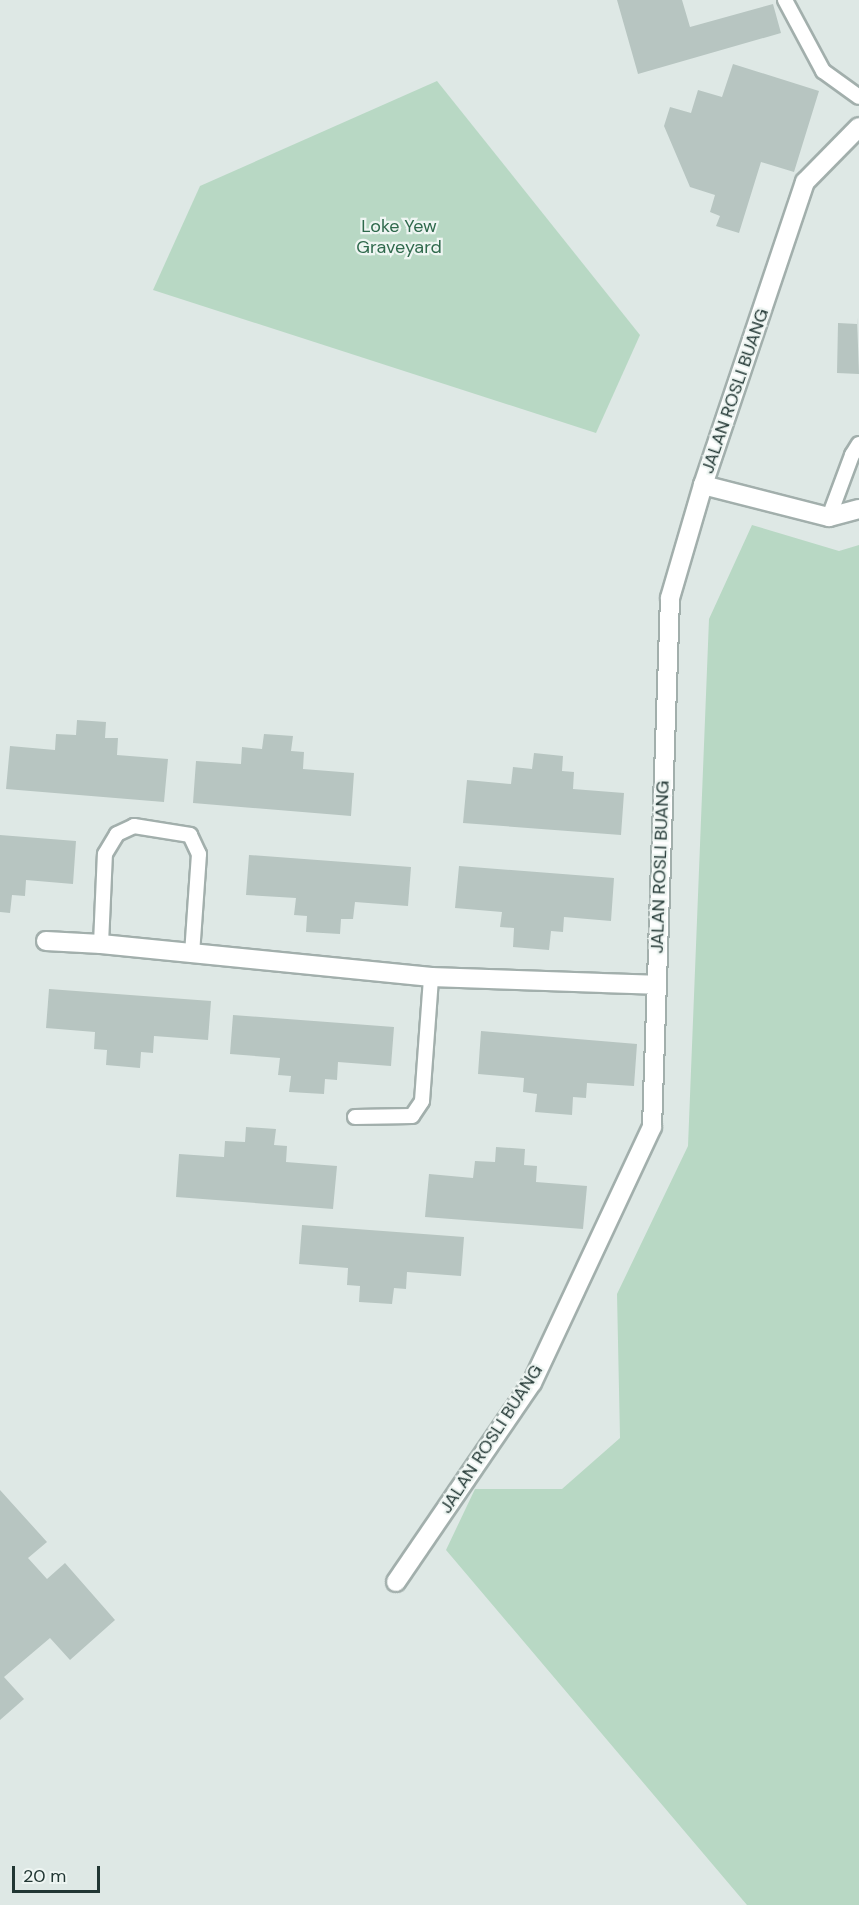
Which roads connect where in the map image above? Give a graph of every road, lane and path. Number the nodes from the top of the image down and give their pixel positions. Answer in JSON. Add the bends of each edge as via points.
{"nodes":[{"id":1,"x":785,"y":0,"type":"edge"},
{"id":2,"x":859,"y":97,"type":"edge"},
{"id":3,"x":859,"y":127,"type":"edge"},
{"id":4,"x":859,"y":444,"type":"edge"},
{"id":5,"x":703,"y":485,"type":"junction"},
{"id":6,"x":859,"y":509,"type":"edge"},
{"id":7,"x":829,"y":516,"type":"junction"},
{"id":8,"x":46,"y":941,"type":"dead end"},
{"id":9,"x":101,"y":944,"type":"junction"},
{"id":10,"x":192,"y":954,"type":"junction"},
{"id":11,"x":431,"y":977,"type":"junction"},
{"id":12,"x":655,"y":985,"type":"junction"},
{"id":13,"x":355,"y":1118,"type":"dead end"},
{"id":14,"x":396,"y":1582,"type":"dead end"}],
"edges":[{"from":1,"to":2,"type":"lane","via":[[823,71]]},
{"from":3,"to":5,"type":"street","name":"JALAN ROSLI BUANG","via":[[805,182]]},
{"from":4,"to":7,"type":"lane"},
{"from":5,"to":7,"type":"street"},
{"from":5,"to":12,"type":"street","name":"JALAN ROSLI BUANG","via":[[670,598]]},
{"from":6,"to":7,"type":"street"},
{"from":8,"to":9,"type":"street"},
{"from":9,"to":10,"type":"street"},
{"from":9,"to":10,"type":"lane","via":[[105,854],[117,834],[134,826],[190,836],[199,854]]},
{"from":10,"to":11,"type":"street"},
{"from":11,"to":12,"type":"street"},
{"from":11,"to":13,"type":"lane","via":[[423,1101],[412,1116]]},
{"from":12,"to":14,"type":"street","name":"JALAN ROSLI BUANG","via":[[652,1127],[532,1383]]}]}
